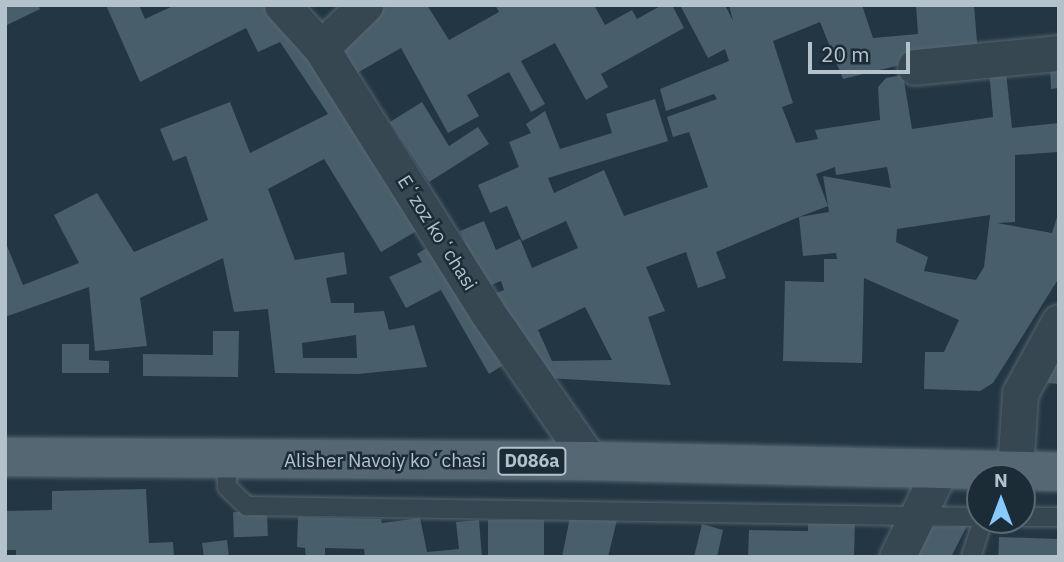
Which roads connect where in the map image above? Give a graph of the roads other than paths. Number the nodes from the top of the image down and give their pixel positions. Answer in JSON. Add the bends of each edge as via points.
{"nodes":[{"id":1,"x":282,"y":5,"type":"edge"},
{"id":2,"x":365,"y":5,"type":"edge"},
{"id":3,"x":321,"y":48,"type":"junction"},
{"id":4,"x":1059,"y":53,"type":"edge"},
{"id":5,"x":915,"y":67,"type":"dead end"},
{"id":6,"x":1059,"y":322,"type":"edge"},
{"id":7,"x":5,"y":457,"type":"edge"},
{"id":8,"x":227,"y":460,"type":"junction"},
{"id":9,"x":590,"y":461,"type":"junction"},
{"id":10,"x":1016,"y":464,"type":"edge"},
{"id":11,"x":940,"y":470,"type":"junction"},
{"id":12,"x":966,"y":470,"type":"edge"},
{"id":13,"x":1036,"y":471,"type":"edge"},
{"id":14,"x":1059,"y":472,"type":"edge"},
{"id":15,"x":917,"y":516,"type":"junction"},
{"id":16,"x":1036,"y":517,"type":"edge"},
{"id":17,"x":1059,"y":517,"type":"edge"},
{"id":18,"x":966,"y":518,"type":"edge"},
{"id":19,"x":977,"y":534,"type":"edge"},
{"id":20,"x":897,"y":557,"type":"edge"},
{"id":21,"x":971,"y":557,"type":"edge"}],
"edges":[{"from":1,"to":3,"type":"street","name":"Eʻzoz koʻchasi"},
{"from":2,"to":3,"type":"street"},
{"from":3,"to":9,"type":"street","name":"Eʻzoz koʻchasi","via":[[487,312]]},
{"from":4,"to":5,"type":"street"},
{"from":6,"to":10,"type":"street","via":[[1020,393]]},
{"from":7,"to":8,"type":"main road","name":"Alisher Navoiy koʻchasi","number":"D086a"},
{"from":8,"to":9,"type":"main road","name":"Alisher Navoiy koʻchasi","number":"D086a"},
{"from":8,"to":15,"type":"lane","via":[[227,487],[247,506]]},
{"from":9,"to":11,"type":"main road","name":"Alisher Navoiy koʻchasi","number":"D086a"},
{"from":11,"to":12,"type":"main road","name":"Alisher Navoiy koʻchasi","number":"D086a"},
{"from":11,"to":15,"type":"street"},
{"from":13,"to":14,"type":"main road","name":"Alisher Navoiy koʻchasi","number":"D086a"},
{"from":15,"to":18,"type":"lane"},
{"from":15,"to":20,"type":"street"},
{"from":16,"to":17,"type":"lane"},
{"from":19,"to":21,"type":"lane"}]}
